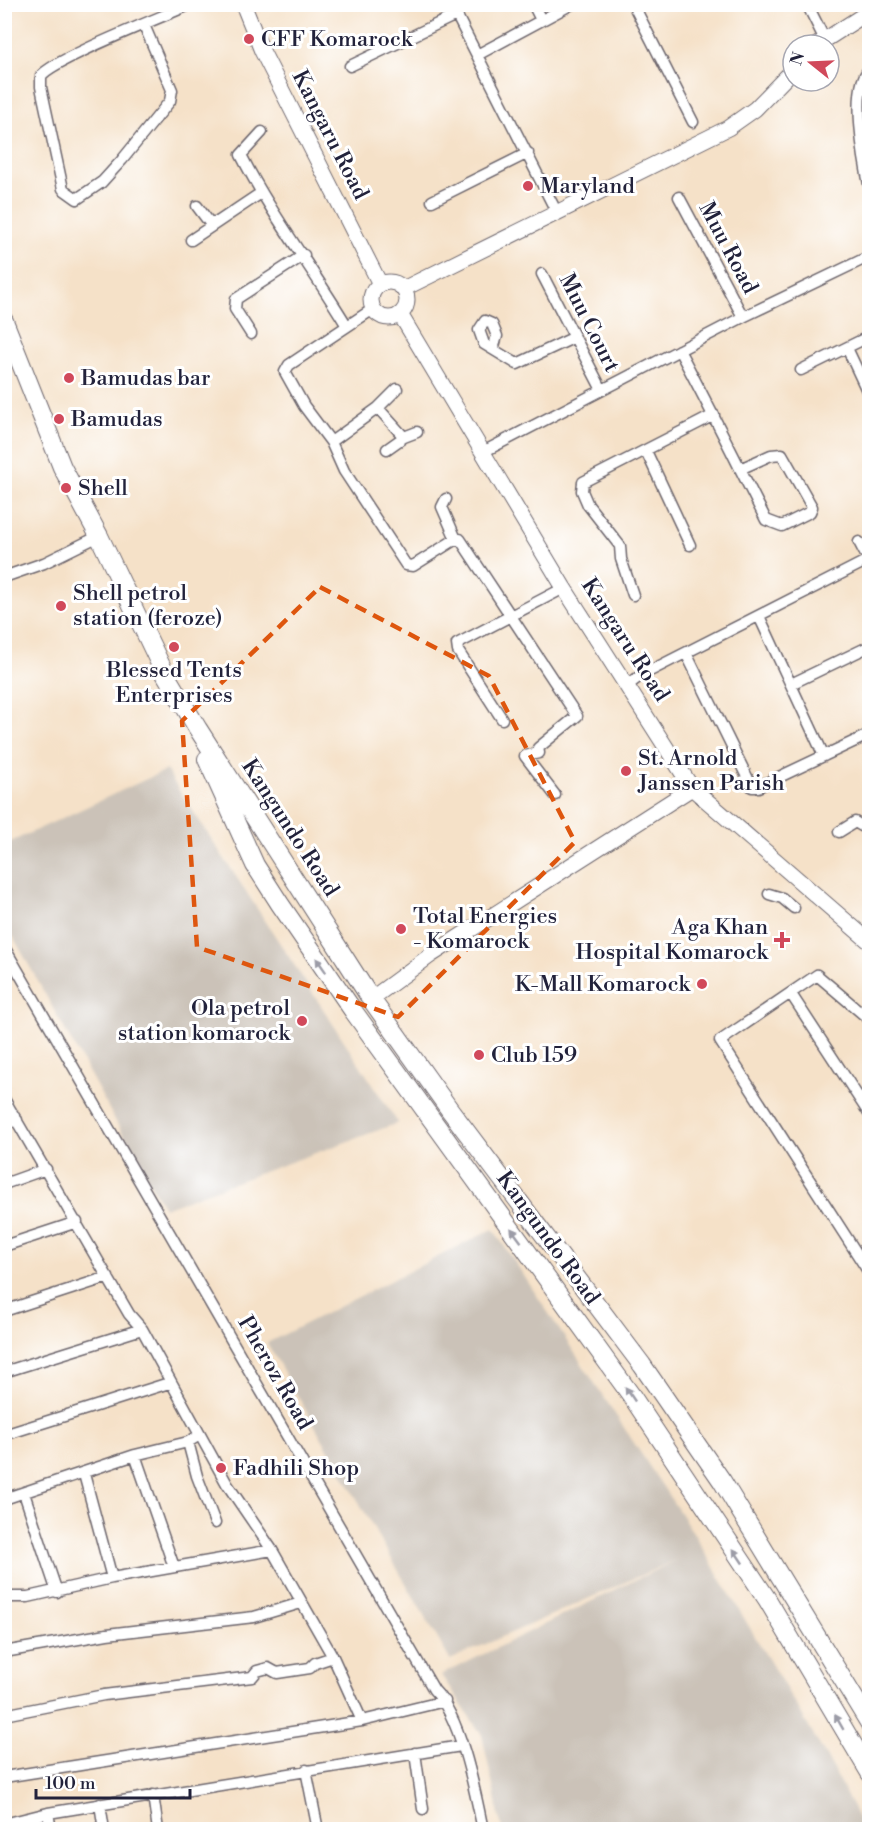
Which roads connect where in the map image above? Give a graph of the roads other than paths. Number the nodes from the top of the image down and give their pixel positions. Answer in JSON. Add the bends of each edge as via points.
{"nodes":[{"id":1,"x":191,"y":4,"type":"edge"},
{"id":2,"x":243,"y":4,"type":"edge"},
{"id":3,"x":533,"y":4,"type":"edge"},
{"id":4,"x":572,"y":4,"type":"edge"},
{"id":5,"x":633,"y":4,"type":"edge"},
{"id":6,"x":807,"y":4,"type":"edge"},
{"id":7,"x":453,"y":10,"type":"edge"},
{"id":8,"x":870,"y":11,"type":"edge"},
{"id":9,"x":540,"y":20,"type":"junction"},
{"id":10,"x":144,"y":25,"type":"junction"},
{"id":11,"x":817,"y":33,"type":"edge"},
{"id":12,"x":835,"y":33,"type":"edge"},
{"id":13,"x":479,"y":54,"type":"junction"},
{"id":14,"x":350,"y":66,"type":"dead end"},
{"id":15,"x":870,"y":69,"type":"edge"},
{"id":16,"x":781,"y":82,"type":"edge"},
{"id":17,"x":693,"y":122,"type":"dead end"},
{"id":18,"x":262,"y":132,"type":"dead end"},
{"id":19,"x":528,"y":153,"type":"junction"},
{"id":20,"x":870,"y":189,"type":"edge"},
{"id":21,"x":261,"y":193,"type":"junction"},
{"id":22,"x":679,"y":197,"type":"dead end"},
{"id":23,"x":432,"y":201,"type":"dead end"},
{"id":24,"x":197,"y":206,"type":"dead end"},
{"id":25,"x":557,"y":213,"type":"junction"},
{"id":26,"x":219,"y":222,"type":"junction"},
{"id":27,"x":191,"y":240,"type":"dead end"},
{"id":28,"x":304,"y":255,"type":"junction"},
{"id":29,"x":870,"y":256,"type":"edge"},
{"id":30,"x":542,"y":274,"type":"dead end"},
{"id":31,"x":380,"y":284,"type":"junction"},
{"id":32,"x":403,"y":289,"type":"junction"},
{"id":33,"x":373,"y":309,"type":"junction"},
{"id":34,"x":400,"y":314,"type":"junction"},
{"id":35,"x":743,"y":317,"type":"junction"},
{"id":36,"x":4,"y":321,"type":"edge"},
{"id":37,"x":348,"y":326,"type":"junction"},
{"id":38,"x":251,"y":334,"type":"dead end"},
{"id":39,"x":870,"y":336,"type":"edge"},
{"id":40,"x":575,"y":337,"type":"junction"},
{"id":41,"x":847,"y":348,"type":"junction"},
{"id":42,"x":493,"y":349,"type":"dead end"},
{"id":43,"x":680,"y":350,"type":"junction"},
{"id":44,"x":801,"y":370,"type":"dead end"},
{"id":45,"x":396,"y":389,"type":"dead end"},
{"id":46,"x":602,"y":390,"type":"junction"},
{"id":47,"x":870,"y":397,"type":"edge"},
{"id":48,"x":378,"y":408,"type":"junction"},
{"id":49,"x":714,"y":415,"type":"junction"},
{"id":50,"x":417,"y":432,"type":"dead end"},
{"id":51,"x":404,"y":437,"type":"junction"},
{"id":52,"x":331,"y":442,"type":"junction"},
{"id":53,"x":387,"y":449,"type":"dead end"},
{"id":54,"x":646,"y":451,"type":"junction"},
{"id":55,"x":481,"y":453,"type":"junction"},
{"id":56,"x":740,"y":469,"type":"junction"},
{"id":57,"x":446,"y":499,"type":"dead end"},
{"id":58,"x":99,"y":536,"type":"junction"},
{"id":59,"x":456,"y":539,"type":"junction"},
{"id":60,"x":859,"y":542,"type":"dead end"},
{"id":61,"x":690,"y":545,"type":"dead end"},
{"id":62,"x":869,"y":562,"type":"edge"},
{"id":63,"x":4,"y":576,"type":"edge"},
{"id":64,"x":564,"y":588,"type":"junction"},
{"id":65,"x":633,"y":595,"type":"dead end"},
{"id":66,"x":759,"y":616,"type":"junction"},
{"id":67,"x":511,"y":618,"type":"junction"},
{"id":68,"x":870,"y":646,"type":"edge"},
{"id":69,"x":686,"y":653,"type":"junction"},
{"id":70,"x":791,"y":684,"type":"junction"},
{"id":71,"x":628,"y":686,"type":"junction"},
{"id":72,"x":502,"y":718,"type":"dead end"},
{"id":73,"x":198,"y":729,"type":"junction"},
{"id":74,"x":870,"y":734,"type":"edge"},
{"id":75,"x":824,"y":756,"type":"junction"},
{"id":76,"x":692,"y":788,"type":"junction"},
{"id":77,"x":555,"y":795,"type":"dead end"},
{"id":78,"x":870,"y":831,"type":"edge"},
{"id":79,"x":839,"y":832,"type":"dead end"},
{"id":80,"x":769,"y":894,"type":"dead end"},
{"id":81,"x":794,"y":908,"type":"dead end"},
{"id":82,"x":870,"y":942,"type":"edge"},
{"id":83,"x":4,"y":948,"type":"edge"},
{"id":84,"x":791,"y":993,"type":"junction"},
{"id":85,"x":371,"y":999,"type":"junction"},
{"id":86,"x":870,"y":1020,"type":"edge"},
{"id":87,"x":4,"y":1099,"type":"edge"},
{"id":88,"x":870,"y":1115,"type":"edge"},
{"id":89,"x":17,"y":1120,"type":"junction"},
{"id":90,"x":4,"y":1122,"type":"edge"},
{"id":91,"x":46,"y":1169,"type":"junction"},
{"id":92,"x":4,"y":1184,"type":"edge"},
{"id":93,"x":77,"y":1222,"type":"junction"},
{"id":94,"x":4,"y":1246,"type":"edge"},
{"id":95,"x":870,"y":1274,"type":"edge"},
{"id":96,"x":108,"y":1277,"type":"junction"},
{"id":97,"x":4,"y":1311,"type":"edge"},
{"id":98,"x":142,"y":1329,"type":"junction"},
{"id":99,"x":4,"y":1371,"type":"edge"},
{"id":100,"x":169,"y":1383,"type":"junction"},
{"id":101,"x":4,"y":1435,"type":"edge"},
{"id":102,"x":200,"y":1435,"type":"junction"},
{"id":103,"x":188,"y":1442,"type":"junction"},
{"id":104,"x":135,"y":1455,"type":"junction"},
{"id":105,"x":84,"y":1474,"type":"junction"},
{"id":106,"x":24,"y":1493,"type":"junction"},
{"id":107,"x":4,"y":1499,"type":"edge"},
{"id":108,"x":215,"y":1523,"type":"dead end"},
{"id":109,"x":272,"y":1550,"type":"junction"},
{"id":110,"x":174,"y":1567,"type":"junction"},
{"id":111,"x":112,"y":1578,"type":"junction"},
{"id":112,"x":57,"y":1592,"type":"junction"},
{"id":113,"x":4,"y":1597,"type":"edge"},
{"id":114,"x":301,"y":1603,"type":"junction"},
{"id":115,"x":4,"y":1652,"type":"edge"},
{"id":116,"x":333,"y":1657,"type":"junction"},
{"id":117,"x":445,"y":1701,"type":"junction"},
{"id":118,"x":4,"y":1715,"type":"edge"},
{"id":119,"x":362,"y":1721,"type":"junction"},
{"id":120,"x":870,"y":1724,"type":"edge"},
{"id":121,"x":461,"y":1746,"type":"junction"},
{"id":122,"x":415,"y":1753,"type":"junction"},
{"id":123,"x":306,"y":1770,"type":"junction"},
{"id":124,"x":870,"y":1773,"type":"edge"},
{"id":125,"x":4,"y":1777,"type":"edge"},
{"id":126,"x":153,"y":1795,"type":"junction"},
{"id":127,"x":100,"y":1804,"type":"junction"},
{"id":128,"x":423,"y":1809,"type":"dead end"},
{"id":129,"x":48,"y":1813,"type":"junction"},
{"id":130,"x":4,"y":1824,"type":"edge"},
{"id":131,"x":51,"y":1830,"type":"edge"},
{"id":132,"x":104,"y":1830,"type":"edge"},
{"id":133,"x":158,"y":1830,"type":"edge"},
{"id":134,"x":318,"y":1830,"type":"edge"},
{"id":135,"x":483,"y":1830,"type":"edge"}],
"edges":[{"from":1,"to":10,"type":"street"},
{"from":2,"to":31,"type":"main road","name":"Kangaru Road","via":[[262,51]]},
{"from":3,"to":9,"type":"street"},
{"from":4,"to":9,"type":"street"},
{"from":5,"to":17,"type":"street"},
{"from":6,"to":11,"type":"street"},
{"from":7,"to":13,"type":"street"},
{"from":7,"to":14,"type":"street"},
{"from":8,"to":12,"type":"main road"},
{"from":9,"to":13,"type":"street"},
{"from":10,"to":10,"type":"street","via":[[51,66],[41,76],[63,189],[69,196],[77,199],[102,182],[170,101],[171,90]]},
{"from":13,"to":19,"type":"street"},
{"from":15,"to":20,"type":"street","via":[[863,78],[859,121]]},
{"from":16,"to":25,"type":"main road","via":[[742,120]]},
{"from":18,"to":21,"type":"street","via":[[241,154]]},
{"from":19,"to":23,"type":"street"},
{"from":19,"to":25,"type":"street"},
{"from":21,"to":26,"type":"street"},
{"from":21,"to":28,"type":"street"},
{"from":22,"to":35,"type":"street","name":"Muu Road"},
{"from":24,"to":26,"type":"street","via":[[209,222]]},
{"from":25,"to":32,"type":"main road"},
{"from":26,"to":27,"type":"street"},
{"from":28,"to":37,"type":"street"},
{"from":28,"to":38,"type":"street","via":[[236,299],[235,309]]},
{"from":29,"to":35,"type":"street"},
{"from":30,"to":40,"type":"street","name":"Muu Court"},
{"from":31,"to":32,"type":"main road","via":[[395,283]]},
{"from":31,"to":33,"type":"main road","via":[[371,298]]},
{"from":32,"to":34,"type":"main road","via":[[406,305]]},
{"from":33,"to":34,"type":"main road","via":[[388,318]]},
{"from":33,"to":37,"type":"street"},
{"from":34,"to":55,"type":"main road","name":"Kangaru Road"},
{"from":35,"to":43,"type":"street"},
{"from":36,"to":58,"type":"highway","name":"Kangundo Road","via":[[62,467]]},
{"from":37,"to":52,"type":"street","via":[[289,365],[285,372]]},
{"from":39,"to":41,"type":"street"},
{"from":40,"to":42,"type":"street","via":[[517,364]]},
{"from":40,"to":46,"type":"street","name":"Muu Court"},
{"from":41,"to":44,"type":"street"},
{"from":41,"to":47,"type":"street"},
{"from":43,"to":46,"type":"street"},
{"from":43,"to":49,"type":"street"},
{"from":45,"to":48,"type":"street"},
{"from":46,"to":55,"type":"street"},
{"from":48,"to":51,"type":"street"},
{"from":48,"to":52,"type":"street"},
{"from":49,"to":54,"type":"street"},
{"from":49,"to":56,"type":"street"},
{"from":50,"to":51,"type":"street"},
{"from":51,"to":53,"type":"street"},
{"from":52,"to":59,"type":"street","via":[[344,471],[406,565],[413,566]]},
{"from":54,"to":61,"type":"street"},
{"from":54,"to":65,"type":"street","via":[[583,482],[582,487],[588,505],[620,546]]},
{"from":55,"to":64,"type":"main road","name":"Kangaru Road"},
{"from":56,"to":56,"type":"street","via":[[766,520],[782,526],[810,512],[812,507],[780,452]]},
{"from":57,"to":59,"type":"street","via":[[442,507]]},
{"from":58,"to":63,"type":"street"},
{"from":58,"to":73,"type":"highway","name":"Kangundo Road","via":[[164,672]]},
{"from":59,"to":67,"type":"street"},
{"from":60,"to":62,"type":"street"},
{"from":62,"to":66,"type":"street"},
{"from":64,"to":67,"type":"street"},
{"from":64,"to":71,"type":"main road","name":"Kangaru Road"},
{"from":66,"to":69,"type":"street"},
{"from":66,"to":70,"type":"street"},
{"from":67,"to":72,"type":"street","via":[[457,644]]},
{"from":67,"to":77,"type":"street","via":[[577,716],[538,748],[539,753],[525,756]]},
{"from":68,"to":70,"type":"street"},
{"from":69,"to":71,"type":"street"},
{"from":69,"to":75,"type":"street","via":[[752,787]]},
{"from":70,"to":75,"type":"street"},
{"from":71,"to":76,"type":"main road","name":"Kangaru Road"},
{"from":73,"to":85,"type":"highway","name":"Kangundo Road"},
{"from":124,"to":73,"type":"highway","name":"Kangundo Road","one_way":true,"via":[[767,1599],[631,1395],[280,904],[255,865],[210,766]]},
{"from":74,"to":75,"type":"street"},
{"from":76,"to":82,"type":"main road","name":"Kangaru Road"},
{"from":76,"to":85,"type":"main road","via":[[431,955]]},
{"from":78,"to":79,"type":"street","via":[[855,822]]},
{"from":80,"to":81,"type":"street"},
{"from":83,"to":117,"type":"street","name":"Pheroz Road","via":[[434,1690]]},
{"from":84,"to":86,"type":"street","via":[[818,975]]},
{"from":84,"to":88,"type":"street"},
{"from":84,"to":95,"type":"street","via":[[720,1043]]},
{"from":85,"to":120,"type":"highway","name":"Kangundo Road","via":[[642,1365],[716,1472]]},
{"from":87,"to":89,"type":"street"},
{"from":89,"to":90,"type":"street"},
{"from":89,"to":91,"type":"street"},
{"from":91,"to":92,"type":"street"},
{"from":91,"to":93,"type":"street"},
{"from":93,"to":94,"type":"street"},
{"from":93,"to":96,"type":"street"},
{"from":96,"to":97,"type":"street"},
{"from":96,"to":98,"type":"street"},
{"from":98,"to":99,"type":"street"},
{"from":98,"to":100,"type":"street"},
{"from":100,"to":101,"type":"street"},
{"from":100,"to":102,"type":"street"},
{"from":102,"to":103,"type":"street"},
{"from":102,"to":109,"type":"street","via":[[227,1484]]},
{"from":103,"to":104,"type":"street"},
{"from":103,"to":108,"type":"street"},
{"from":104,"to":105,"type":"street"},
{"from":104,"to":110,"type":"street"},
{"from":105,"to":106,"type":"street"},
{"from":105,"to":111,"type":"street"},
{"from":106,"to":107,"type":"street"},
{"from":106,"to":112,"type":"street"},
{"from":109,"to":110,"type":"street"},
{"from":109,"to":114,"type":"street"},
{"from":110,"to":111,"type":"street"},
{"from":111,"to":112,"type":"street"},
{"from":112,"to":113,"type":"street"},
{"from":114,"to":115,"type":"street","via":[[242,1619],[107,1634]]},
{"from":114,"to":116,"type":"street"},
{"from":116,"to":118,"type":"street","via":[[310,1668],[277,1673],[268,1668],[252,1677],[104,1695]]},
{"from":116,"to":119,"type":"street"},
{"from":117,"to":119,"type":"street"},
{"from":117,"to":121,"type":"street","name":"Pheroz Road"},
{"from":119,"to":125,"type":"street"},
{"from":121,"to":122,"type":"street"},
{"from":121,"to":135,"type":"street","name":"Pheroz Road"},
{"from":122,"to":123,"type":"street"},
{"from":122,"to":128,"type":"street"},
{"from":123,"to":126,"type":"street"},
{"from":123,"to":134,"type":"street"},
{"from":126,"to":127,"type":"street"},
{"from":126,"to":133,"type":"street"},
{"from":127,"to":129,"type":"street"},
{"from":127,"to":132,"type":"street"},
{"from":129,"to":130,"type":"street"},
{"from":129,"to":131,"type":"street"}]}
